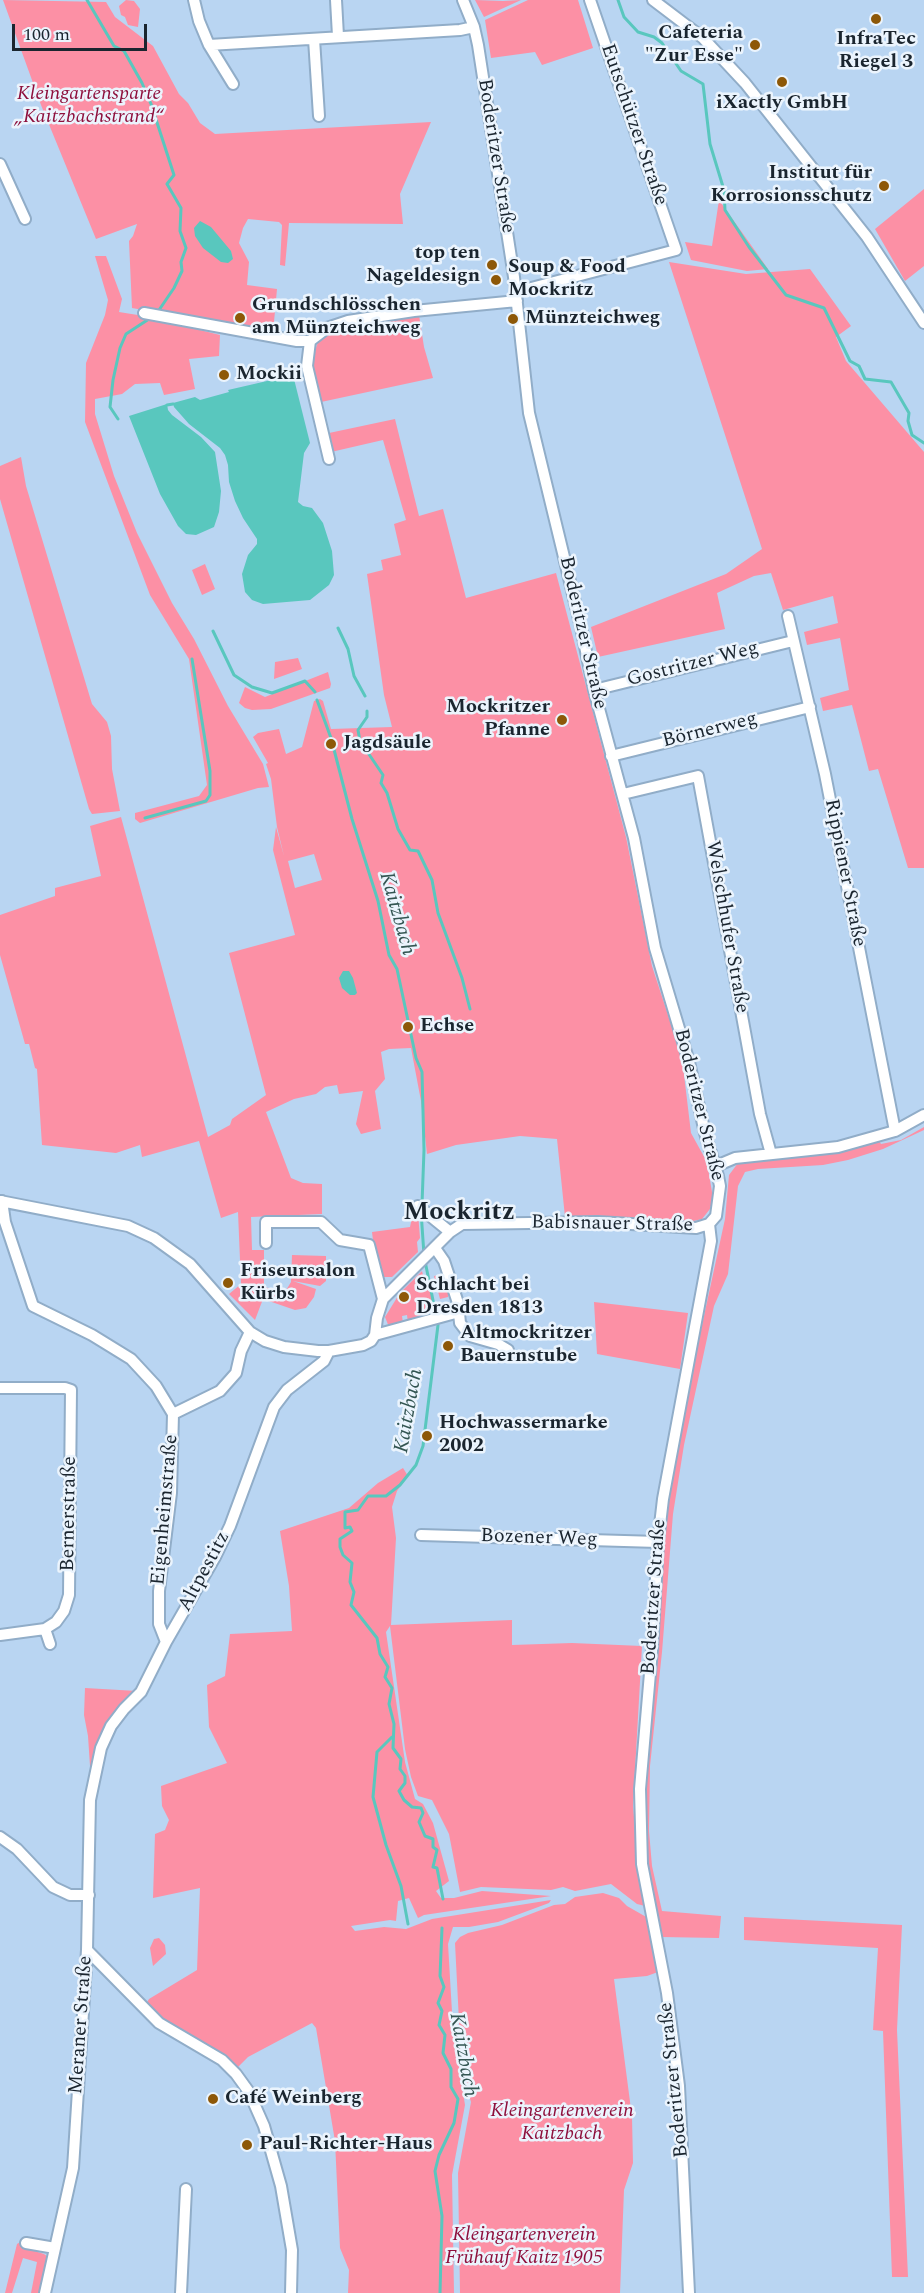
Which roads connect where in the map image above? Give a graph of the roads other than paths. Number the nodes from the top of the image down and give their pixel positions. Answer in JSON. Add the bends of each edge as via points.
{"nodes":[{"id":1,"x":194,"y":0,"type":"edge"},
{"id":2,"x":336,"y":0,"type":"edge"},
{"id":3,"x":463,"y":0,"type":"edge"},
{"id":4,"x":591,"y":0,"type":"edge"},
{"id":5,"x":653,"y":0,"type":"edge"},
{"id":6,"x":474,"y":27,"type":"junction"},
{"id":7,"x":338,"y":36,"type":"junction"},
{"id":8,"x":314,"y":39,"type":"junction"},
{"id":9,"x":209,"y":45,"type":"junction"},
{"id":10,"x":233,"y":84,"type":"dead end"},
{"id":11,"x":319,"y":116,"type":"dead end"},
{"id":12,"x":0,"y":164,"type":"edge"},
{"id":13,"x":24,"y":219,"type":"dead end"},
{"id":14,"x":516,"y":297,"type":"junction"},
{"id":15,"x":144,"y":313,"type":"dead end"},
{"id":16,"x":924,"y":322,"type":"edge"},
{"id":17,"x":310,"y":341,"type":"junction"},
{"id":18,"x":329,"y":459,"type":"dead end"},
{"id":19,"x":788,"y":616,"type":"dead end"},
{"id":20,"x":793,"y":641,"type":"junction"},
{"id":21,"x":594,"y":690,"type":"junction"},
{"id":22,"x":810,"y":706,"type":"junction"},
{"id":23,"x":612,"y":756,"type":"junction"},
{"id":24,"x":622,"y":794,"type":"junction"},
{"id":25,"x":924,"y":1115,"type":"edge"},
{"id":26,"x":895,"y":1131,"type":"junction"},
{"id":27,"x":771,"y":1154,"type":"junction"},
{"id":28,"x":716,"y":1166,"type":"junction"},
{"id":29,"x":1,"y":1201,"type":"edge"},
{"id":30,"x":421,"y":1209,"type":"dead end"},
{"id":31,"x":709,"y":1224,"type":"junction"},
{"id":32,"x":450,"y":1232,"type":"junction"},
{"id":33,"x":266,"y":1243,"type":"dead end"},
{"id":34,"x":432,"y":1251,"type":"junction"},
{"id":35,"x":383,"y":1299,"type":"junction"},
{"id":36,"x":459,"y":1312,"type":"junction"},
{"id":37,"x":250,"y":1332,"type":"junction"},
{"id":38,"x":375,"y":1335,"type":"junction"},
{"id":39,"x":508,"y":1350,"type":"dead end"},
{"id":40,"x":328,"y":1351,"type":"junction"},
{"id":41,"x":0,"y":1388,"type":"edge"},
{"id":42,"x":173,"y":1414,"type":"junction"},
{"id":43,"x":421,"y":1535,"type":"dead end"},
{"id":44,"x":658,"y":1542,"type":"junction"},
{"id":45,"x":45,"y":1629,"type":"junction"},
{"id":46,"x":0,"y":1635,"type":"edge"},
{"id":47,"x":166,"y":1642,"type":"junction"},
{"id":48,"x":50,"y":1644,"type":"dead end"},
{"id":49,"x":90,"y":1800,"type":"joint"},
{"id":50,"x":0,"y":1836,"type":"edge"},
{"id":51,"x":88,"y":1895,"type":"junction"},
{"id":52,"x":87,"y":1950,"type":"junction"},
{"id":53,"x":186,"y":2189,"type":"dead end"},
{"id":54,"x":26,"y":2243,"type":"dead end"},
{"id":55,"x":55,"y":2248,"type":"junction"},
{"id":56,"x":45,"y":2293,"type":"edge"},
{"id":57,"x":181,"y":2293,"type":"edge"},
{"id":58,"x":291,"y":2293,"type":"edge"},
{"id":59,"x":689,"y":2293,"type":"edge"}],
"edges":[{"from":1,"to":9,"type":"street"},
{"from":2,"to":7,"type":"street"},
{"from":3,"to":6,"type":"street","name":"Boderitzer Straße"},
{"from":4,"to":14,"type":"street","name":"Eutschützer Straße","via":[[676,250]]},
{"from":5,"to":16,"type":"street","via":[[704,38],[746,83],[867,237]]},
{"from":6,"to":7,"type":"street"},
{"from":6,"to":14,"type":"street","name":"Boderitzer Straße"},
{"from":7,"to":8,"type":"street"},
{"from":8,"to":9,"type":"street"},
{"from":8,"to":11,"type":"street"},
{"from":9,"to":10,"type":"street"},
{"from":12,"to":13,"type":"street"},
{"from":14,"to":17,"type":"street","via":[[348,321],[327,328]]},
{"from":14,"to":21,"type":"street","name":"Boderitzer Straße","via":[[529,413]]},
{"from":15,"to":17,"type":"street"},
{"from":17,"to":18,"type":"street","via":[[308,366]]},
{"from":19,"to":20,"type":"street","name":"Rippiener Straße"},
{"from":20,"to":21,"type":"street","name":"Gostritzer Weg"},
{"from":20,"to":22,"type":"street","name":"Rippiener Straße"},
{"from":21,"to":23,"type":"street","name":"Boderitzer Straße"},
{"from":22,"to":23,"type":"street","name":"Börnerweg"},
{"from":22,"to":26,"type":"street","name":"Rippiener Straße"},
{"from":23,"to":24,"type":"street","name":"Boderitzer Straße"},
{"from":24,"to":27,"type":"street","name":"Welschhufer Straße","via":[[698,777],[760,1114]]},
{"from":24,"to":28,"type":"street","name":"Boderitzer Straße","via":[[655,948]]},
{"from":25,"to":26,"type":"street"},
{"from":26,"to":27,"type":"street","via":[[838,1147]]},
{"from":27,"to":28,"type":"street","via":[[735,1158]]},
{"from":28,"to":31,"type":"street","name":"Boderitzer Straße","via":[[719,1207]]},
{"from":29,"to":37,"type":"street","via":[[128,1226],[154,1238],[190,1264]]},
{"from":29,"to":42,"type":"street","name":"Eigenheimstraße","via":[[33,1306],[131,1359],[156,1386]]},
{"from":30,"to":32,"type":"street"},
{"from":31,"to":32,"type":"street","name":"Babisnauer Straße","via":[[687,1228],[598,1222],[478,1223],[462,1224]]},
{"from":31,"to":44,"type":"street","name":"Boderitzer Straße","via":[[711,1241]]},
{"from":32,"to":34,"type":"street"},
{"from":33,"to":35,"type":"street","via":[[266,1222],[321,1222],[340,1240],[369,1245]]},
{"from":34,"to":35,"type":"street"},
{"from":34,"to":36,"type":"street","via":[[444,1261]]},
{"from":35,"to":38,"type":"street"},
{"from":36,"to":38,"type":"street"},
{"from":36,"to":39,"type":"street","via":[[460,1323],[470,1336]]},
{"from":37,"to":40,"type":"street","via":[[284,1347]]},
{"from":37,"to":42,"type":"street","via":[[236,1373],[220,1391]]},
{"from":38,"to":40,"type":"street","via":[[363,1345]]},
{"from":40,"to":47,"type":"street","name":"Altpestitz","via":[[324,1361],[286,1390],[274,1407],[230,1526]]},
{"from":41,"to":45,"type":"street","name":"Bernerstraße","via":[[71,1390],[69,1595],[64,1611]]},
{"from":42,"to":47,"type":"street","name":"Eigenheimstraße","via":[[171,1493],[159,1591],[159,1624]]},
{"from":43,"to":44,"type":"street","name":"Bozener Weg"},
{"from":44,"to":59,"type":"street","name":"Boderitzer Straße","via":[[640,1827],[646,1887],[680,2086]]},
{"from":45,"to":46,"type":"street"},
{"from":45,"to":48,"type":"street"},
{"from":47,"to":49,"type":"street","name":"Altpestitz","via":[[141,1692],[111,1726],[101,1748]]},
{"from":49,"to":51,"type":"street","name":"Meraner Straße"},
{"from":50,"to":51,"type":"street","via":[[53,1887],[70,1895]]},
{"from":51,"to":52,"type":"street","name":"Meraner Straße"},
{"from":52,"to":55,"type":"street","name":"Meraner Straße","via":[[73,2168]]},
{"from":52,"to":58,"type":"street","via":[[159,2023],[222,2060],[249,2092],[264,2126],[281,2186],[292,2250]]},
{"from":53,"to":57,"type":"street"},
{"from":54,"to":55,"type":"street"},
{"from":55,"to":56,"type":"street","name":"Meraner Straße"}]}
